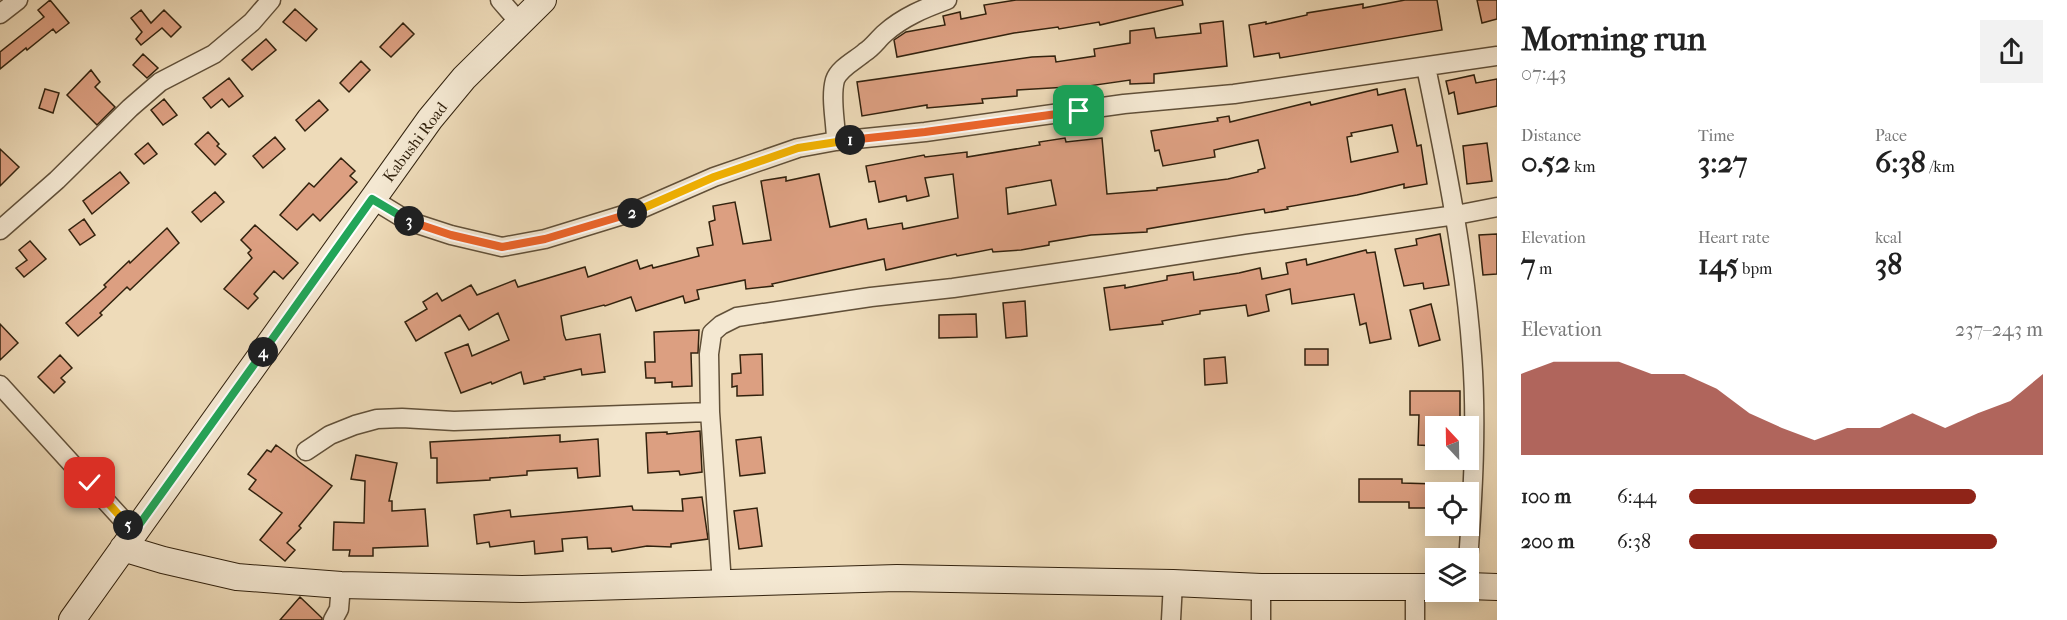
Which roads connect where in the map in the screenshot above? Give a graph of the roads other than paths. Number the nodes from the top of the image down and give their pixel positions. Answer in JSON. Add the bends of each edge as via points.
{"nodes":[{"id":1,"x":18,"y":0,"type":"edge"},
{"id":2,"x":271,"y":0,"type":"edge"},
{"id":3,"x":500,"y":0,"type":"edge"},
{"id":4,"x":543,"y":0,"type":"edge"},
{"id":5,"x":947,"y":0,"type":"edge"},
{"id":6,"x":0,"y":14,"type":"edge"},
{"id":7,"x":519,"y":22,"type":"junction"},
{"id":8,"x":1497,"y":56,"type":"edge"},
{"id":9,"x":1426,"y":67,"type":"junction"},
{"id":10,"x":836,"y":141,"type":"junction"},
{"id":11,"x":372,"y":199,"type":"junction"},
{"id":12,"x":1497,"y":207,"type":"edge"},
{"id":13,"x":1456,"y":215,"type":"junction"},
{"id":14,"x":0,"y":230,"type":"edge"},
{"id":15,"x":0,"y":385,"type":"edge"},
{"id":16,"x":710,"y":412,"type":"junction"},
{"id":17,"x":306,"y":451,"type":"dead end"},
{"id":18,"x":129,"y":540,"type":"junction"},
{"id":19,"x":1469,"y":548,"type":"edge"},
{"id":20,"x":1173,"y":583,"type":"junction"},
{"id":21,"x":722,"y":584,"type":"junction"},
{"id":22,"x":341,"y":585,"type":"junction"},
{"id":23,"x":1479,"y":586,"type":"edge"},
{"id":24,"x":1261,"y":587,"type":"junction"},
{"id":25,"x":1497,"y":587,"type":"edge"},
{"id":26,"x":1425,"y":588,"type":"edge"},
{"id":27,"x":72,"y":620,"type":"edge"},
{"id":28,"x":333,"y":620,"type":"edge"},
{"id":29,"x":1172,"y":620,"type":"edge"},
{"id":30,"x":1261,"y":620,"type":"edge"},
{"id":31,"x":1415,"y":620,"type":"edge"}],
"edges":[{"from":1,"to":6,"type":"street"},
{"from":2,"to":14,"type":"street","via":[[214,54],[160,82]]},
{"from":3,"to":7,"type":"street"},
{"from":4,"to":7,"type":"street","name":"Kabushi Road"},
{"from":5,"to":10,"type":"street","via":[[914,13],[886,32],[835,78],[832,97]]},
{"from":7,"to":11,"type":"street","name":"Kabushi Road","via":[[464,78]]},
{"from":8,"to":9,"type":"street"},
{"from":9,"to":10,"type":"street"},
{"from":9,"to":13,"type":"street"},
{"from":10,"to":11,"type":"street","via":[[798,148],[714,177],[636,211],[545,239],[502,247],[408,221]]},
{"from":11,"to":18,"type":"street","name":"Kabushi Road"},
{"from":12,"to":13,"type":"street"},
{"from":13,"to":16,"type":"street","via":[[737,317],[712,333]]},
{"from":13,"to":19,"type":"street","via":[[1473,368],[1475,442]]},
{"from":15,"to":18,"type":"street"},
{"from":16,"to":17,"type":"street","via":[[454,421],[377,419],[330,435]]},
{"from":16,"to":21,"type":"street"},
{"from":18,"to":22,"type":"street","via":[[163,560],[237,577]]},
{"from":18,"to":27,"type":"street","name":"Kabushi Road"},
{"from":20,"to":21,"type":"street","via":[[897,578]]},
{"from":20,"to":24,"type":"street"},
{"from":20,"to":29,"type":"street"},
{"from":21,"to":22,"type":"street","via":[[522,589]]},
{"from":22,"to":28,"type":"street","via":[[339,609]]},
{"from":23,"to":25,"type":"street"},
{"from":24,"to":26,"type":"street"},
{"from":24,"to":30,"type":"street"},
{"from":26,"to":31,"type":"street"}]}
